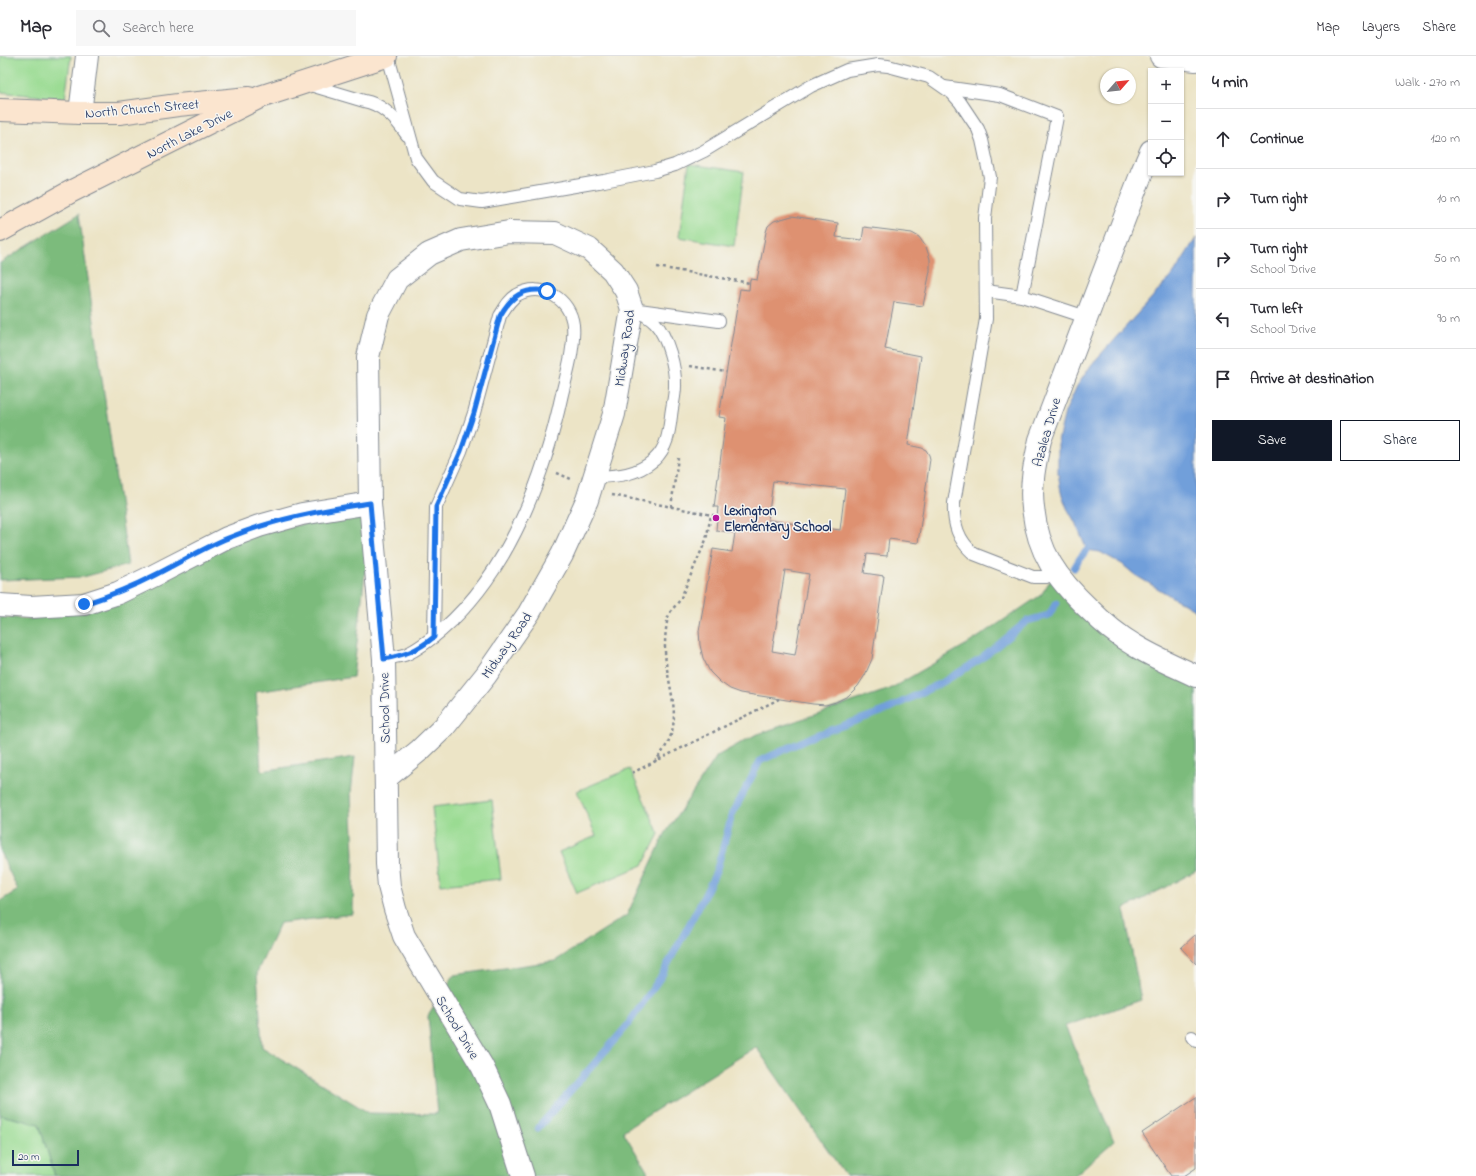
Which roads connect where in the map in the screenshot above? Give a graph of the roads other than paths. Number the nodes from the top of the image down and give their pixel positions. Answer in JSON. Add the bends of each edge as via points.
{"nodes":[{"id":1,"x":88,"y":56,"type":"edge"},
{"id":2,"x":387,"y":56,"type":"edge"},
{"id":3,"x":304,"y":83,"type":"junction"},
{"id":4,"x":943,"y":87,"type":"junction"},
{"id":5,"x":260,"y":97,"type":"junction"},
{"id":6,"x":0,"y":110,"type":"edge"},
{"id":7,"x":80,"y":113,"type":"junction"},
{"id":8,"x":410,"y":140,"type":"junction"},
{"id":9,"x":1148,"y":158,"type":"edge"},
{"id":10,"x":0,"y":231,"type":"edge"},
{"id":11,"x":986,"y":292,"type":"junction"},
{"id":12,"x":1022,"y":296,"type":"junction"},
{"id":13,"x":633,"y":309,"type":"junction"},
{"id":14,"x":1086,"y":317,"type":"junction"},
{"id":15,"x":719,"y":321,"type":"dead end"},
{"id":16,"x":594,"y":477,"type":"junction"},
{"id":17,"x":370,"y":503,"type":"junction"},
{"id":18,"x":1055,"y":573,"type":"junction"},
{"id":19,"x":0,"y":605,"type":"edge"},
{"id":20,"x":434,"y":637,"type":"junction"},
{"id":21,"x":384,"y":659,"type":"junction"},
{"id":22,"x":1196,"y":676,"type":"edge"},
{"id":23,"x":386,"y":778,"type":"junction"},
{"id":24,"x":523,"y":1176,"type":"edge"}],
"edges":[{"from":1,"to":7,"type":"street"},
{"from":2,"to":3,"type":"main road","name":"North Lake Drive"},
{"from":2,"to":8,"type":"lane","via":[[404,110]]},
{"from":3,"to":5,"type":"main road","name":"North Lake Drive"},
{"from":3,"to":8,"type":"lane","via":[[373,102],[397,121]]},
{"from":4,"to":8,"type":"lane","via":[[929,77],[878,64],[847,70],[810,86],[704,151],[675,165],[604,181],[482,202],[460,199],[433,180],[416,158]]},
{"from":4,"to":11,"type":"lane","via":[[960,102],[978,129],[990,177],[985,218]]},
{"from":4,"to":12,"type":"lane","via":[[1000,95],[1057,117]]},
{"from":5,"to":7,"type":"main road","name":"North Church Street","via":[[119,113]]},
{"from":5,"to":10,"type":"main road","name":"North Lake Drive","via":[[72,191]]},
{"from":6,"to":7,"type":"main road","name":"North Church Street"},
{"from":9,"to":14,"type":"street","name":"Azalea Drive"},
{"from":11,"to":12,"type":"lane"},
{"from":11,"to":18,"type":"lane","via":[[986,319],[954,503],[955,524],[967,548],[974,554],[1033,577],[1046,577]]},
{"from":12,"to":14,"type":"lane"},
{"from":13,"to":15,"type":"lane"},
{"from":13,"to":16,"type":"street","name":"Midway Road","via":[[614,414]]},
{"from":13,"to":16,"type":"lane","via":[[656,325],[667,346],[674,370],[675,385],[668,439],[654,460],[642,469],[626,475]]},
{"from":13,"to":17,"type":"street","name":"Midway Road","via":[[626,291],[613,271],[589,249],[555,233],[510,232],[461,240],[429,254],[397,280],[378,316],[368,364]]},
{"from":14,"to":18,"type":"street","name":"Azalea Drive","via":[[1040,440],[1033,479],[1032,508],[1036,528]]},
{"from":16,"to":23,"type":"street","name":"Midway Road","via":[[587,500],[562,555],[530,613],[486,675],[444,727]]},
{"from":17,"to":19,"type":"street","via":[[302,514],[259,526],[227,538],[118,593],[84,604],[31,607]]},
{"from":17,"to":21,"type":"street","name":"School Drive"},
{"from":18,"to":22,"type":"street","name":"Azalea Drive","via":[[1068,589],[1118,635]]},
{"from":20,"to":20,"type":"lane","via":[[474,597],[493,570],[527,506],[542,467],[555,426],[573,334],[571,316],[564,304],[547,291],[527,291],[516,296],[500,316],[472,419],[436,507]]},
{"from":20,"to":21,"type":"lane","via":[[410,652]]},
{"from":21,"to":23,"type":"street","name":"School Drive"},
{"from":23,"to":24,"type":"street","name":"School Drive","via":[[389,886],[404,936],[482,1066],[500,1104]]}]}
